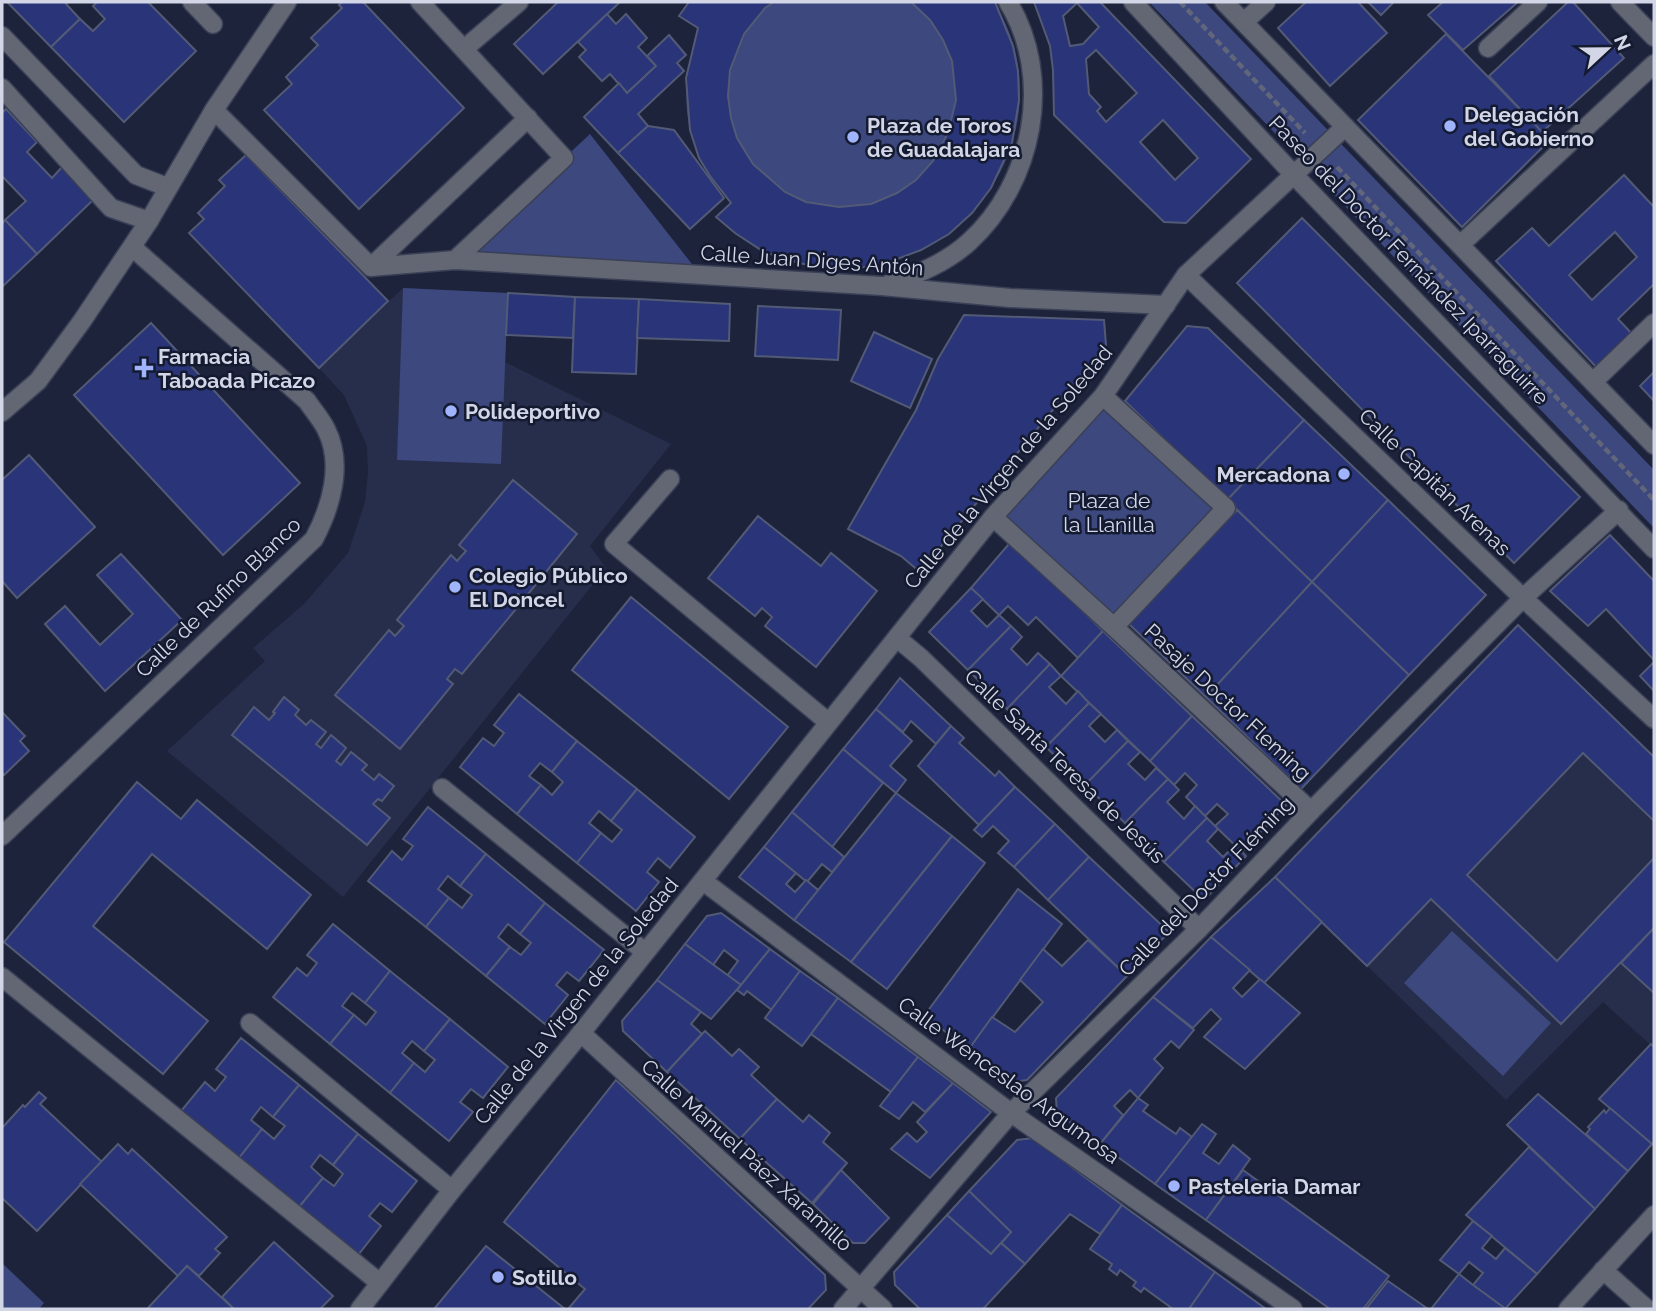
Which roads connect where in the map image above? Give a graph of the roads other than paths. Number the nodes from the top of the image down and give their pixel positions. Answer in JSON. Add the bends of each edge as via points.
{"nodes":[{"id":1,"x":192,"y":2,"type":"edge"},
{"id":2,"x":287,"y":2,"type":"edge"},
{"id":3,"x":420,"y":2,"type":"edge"},
{"id":4,"x":519,"y":2,"type":"edge"},
{"id":5,"x":1008,"y":2,"type":"edge"},
{"id":6,"x":1133,"y":2,"type":"edge"},
{"id":7,"x":1224,"y":2,"type":"edge"},
{"id":8,"x":1266,"y":2,"type":"edge"},
{"id":9,"x":1538,"y":2,"type":"edge"},
{"id":10,"x":1620,"y":2,"type":"edge"},
{"id":11,"x":1244,"y":22,"type":"junction"},
{"id":12,"x":213,"y":24,"type":"dead end"},
{"id":13,"x":2,"y":36,"type":"edge"},
{"id":14,"x":1654,"y":37,"type":"edge"},
{"id":15,"x":1488,"y":48,"type":"dead end"},
{"id":16,"x":464,"y":50,"type":"junction"},
{"id":17,"x":1654,"y":64,"type":"edge"},
{"id":18,"x":2,"y":88,"type":"edge"},
{"id":19,"x":214,"y":110,"type":"junction"},
{"id":20,"x":528,"y":118,"type":"junction"},
{"id":21,"x":1345,"y":127,"type":"junction"},
{"id":22,"x":1294,"y":175,"type":"junction"},
{"id":23,"x":167,"y":187,"type":"junction"},
{"id":24,"x":149,"y":221,"type":"junction"},
{"id":25,"x":1460,"y":245,"type":"junction"},
{"id":26,"x":132,"y":247,"type":"junction"},
{"id":27,"x":455,"y":260,"type":"junction"},
{"id":28,"x":372,"y":267,"type":"junction"},
{"id":29,"x":1186,"y":275,"type":"junction"},
{"id":30,"x":882,"y":286,"type":"junction"},
{"id":31,"x":1166,"y":305,"type":"junction"},
{"id":32,"x":1654,"y":323,"type":"edge"},
{"id":33,"x":1593,"y":382,"type":"junction"},
{"id":34,"x":1103,"y":396,"type":"junction"},
{"id":35,"x":2,"y":412,"type":"edge"},
{"id":36,"x":1654,"y":445,"type":"edge"},
{"id":37,"x":670,"y":479,"type":"dead end"},
{"id":38,"x":1619,"y":510,"type":"junction"},
{"id":39,"x":993,"y":517,"type":"junction"},
{"id":40,"x":1654,"y":549,"type":"edge"},
{"id":41,"x":1523,"y":598,"type":"junction"},
{"id":42,"x":1114,"y":626,"type":"junction"},
{"id":43,"x":897,"y":638,"type":"junction"},
{"id":44,"x":1654,"y":719,"type":"edge"},
{"id":45,"x":828,"y":722,"type":"junction"},
{"id":46,"x":442,"y":788,"type":"dead end"},
{"id":47,"x":1311,"y":811,"type":"junction"},
{"id":48,"x":2,"y":836,"type":"edge"},
{"id":49,"x":703,"y":881,"type":"junction"},
{"id":50,"x":1199,"y":929,"type":"junction"},
{"id":51,"x":645,"y":952,"type":"junction"},
{"id":52,"x":2,"y":977,"type":"edge"},
{"id":53,"x":250,"y":1023,"type":"dead end"},
{"id":54,"x":581,"y":1033,"type":"junction"},
{"id":55,"x":1011,"y":1113,"type":"junction"},
{"id":56,"x":452,"y":1190,"type":"junction"},
{"id":57,"x":1654,"y":1214,"type":"edge"},
{"id":58,"x":1603,"y":1270,"type":"junction"},
{"id":59,"x":380,"y":1283,"type":"junction"},
{"id":60,"x":860,"y":1289,"type":"junction"},
{"id":61,"x":365,"y":1307,"type":"edge"},
{"id":62,"x":843,"y":1309,"type":"edge"},
{"id":63,"x":883,"y":1309,"type":"edge"},
{"id":64,"x":1293,"y":1309,"type":"edge"},
{"id":65,"x":1568,"y":1309,"type":"edge"},
{"id":66,"x":1647,"y":1309,"type":"edge"}],
"edges":[{"from":1,"to":12,"type":"street"},
{"from":2,"to":19,"type":"street"},
{"from":3,"to":16,"type":"street"},
{"from":4,"to":16,"type":"street"},
{"from":5,"to":30,"type":"street","via":[[1031,64],[1033,113],[1023,161],[1001,205],[969,242],[928,270]]},
{"from":6,"to":22,"type":"street","name":"Paseo del Doctor Fernández Iparraguirre"},
{"from":7,"to":11,"type":"street"},
{"from":8,"to":11,"type":"street"},
{"from":9,"to":15,"type":"street"},
{"from":10,"to":14,"type":"street"},
{"from":11,"to":21,"type":"street"},
{"from":13,"to":23,"type":"street","via":[[136,176]]},
{"from":16,"to":20,"type":"street"},
{"from":17,"to":25,"type":"street"},
{"from":18,"to":24,"type":"street","via":[[111,208]]},
{"from":19,"to":23,"type":"street"},
{"from":19,"to":28,"type":"street"},
{"from":20,"to":27,"type":"street","via":[[564,158]]},
{"from":20,"to":28,"type":"street"},
{"from":21,"to":22,"type":"street","name":"Calle de la Virgen de la Soledad"},
{"from":21,"to":25,"type":"street"},
{"from":22,"to":29,"type":"street","name":"Calle de la Virgen de la Soledad"},
{"from":22,"to":38,"type":"street","name":"Paseo del Doctor Fernández Iparraguirre"},
{"from":23,"to":24,"type":"street"},
{"from":24,"to":26,"type":"street"},
{"from":25,"to":33,"type":"street"},
{"from":26,"to":35,"type":"street","via":[[38,381]]},
{"from":26,"to":48,"type":"street","name":"Calle de Rufino Blanco","via":[[307,401],[327,430],[334,458],[328,512],[314,539]]},
{"from":27,"to":28,"type":"street","name":"Calle Juan Diges Antón"},
{"from":27,"to":30,"type":"street","name":"Calle Juan Diges Antón"},
{"from":29,"to":31,"type":"street","name":"Calle de la Virgen de la Soledad"},
{"from":29,"to":41,"type":"street","name":"Calle Capitán Arenas"},
{"from":30,"to":31,"type":"street","name":"Calle Juan Diges Antón"},
{"from":31,"to":34,"type":"street","name":"Calle de la Virgen de la Soledad"},
{"from":32,"to":33,"type":"street"},
{"from":33,"to":36,"type":"street"},
{"from":34,"to":39,"type":"street","name":"Calle de la Virgen de la Soledad"},
{"from":34,"to":42,"type":"street","via":[[1226,508]]},
{"from":37,"to":45,"type":"street","via":[[614,544]]},
{"from":38,"to":40,"type":"street","name":"Paseo del Doctor Fernández Iparraguirre"},
{"from":38,"to":41,"type":"street","name":"Calle del Doctor Fléming"},
{"from":39,"to":42,"type":"street"},
{"from":39,"to":43,"type":"street","name":"Calle de la Virgen de la Soledad"},
{"from":41,"to":44,"type":"street","name":"Calle Capitán Arenas"},
{"from":41,"to":47,"type":"street","name":"Calle del Doctor Fléming"},
{"from":42,"to":47,"type":"street","name":"Pasaje Doctor Fleming"},
{"from":43,"to":45,"type":"street","name":"Calle de la Virgen de la Soledad"},
{"from":43,"to":50,"type":"street","name":"Calle Santa Teresa de Jesús"},
{"from":45,"to":49,"type":"street","name":"Calle de la Virgen de la Soledad"},
{"from":46,"to":51,"type":"street"},
{"from":47,"to":50,"type":"street","name":"Calle del Doctor Fléming"},
{"from":49,"to":51,"type":"street","name":"Calle de la Virgen de la Soledad"},
{"from":49,"to":55,"type":"street","name":"Calle Wenceslao Argumosa"},
{"from":50,"to":55,"type":"street","name":"Calle del Doctor Fléming"},
{"from":51,"to":54,"type":"street","name":"Calle de la Virgen de la Soledad"},
{"from":52,"to":59,"type":"street"},
{"from":53,"to":56,"type":"street"},
{"from":54,"to":56,"type":"street","name":"Calle de la Virgen de la Soledad"},
{"from":54,"to":60,"type":"street","name":"Calle Manuel Páez Xaramillo"},
{"from":55,"to":60,"type":"street","name":"Calle del Doctor Fléming"},
{"from":55,"to":64,"type":"street","name":"Calle Wenceslao Argumosa"},
{"from":56,"to":59,"type":"street","name":"Calle de la Virgen de la Soledad"},
{"from":57,"to":58,"type":"street"},
{"from":58,"to":65,"type":"street"},
{"from":58,"to":66,"type":"street"},
{"from":59,"to":61,"type":"street","name":"Calle de la Virgen de la Soledad"},
{"from":60,"to":62,"type":"street","name":"Calle del Doctor Fléming"},
{"from":60,"to":63,"type":"street","name":"Calle Manuel Páez Xaramillo"}]}
